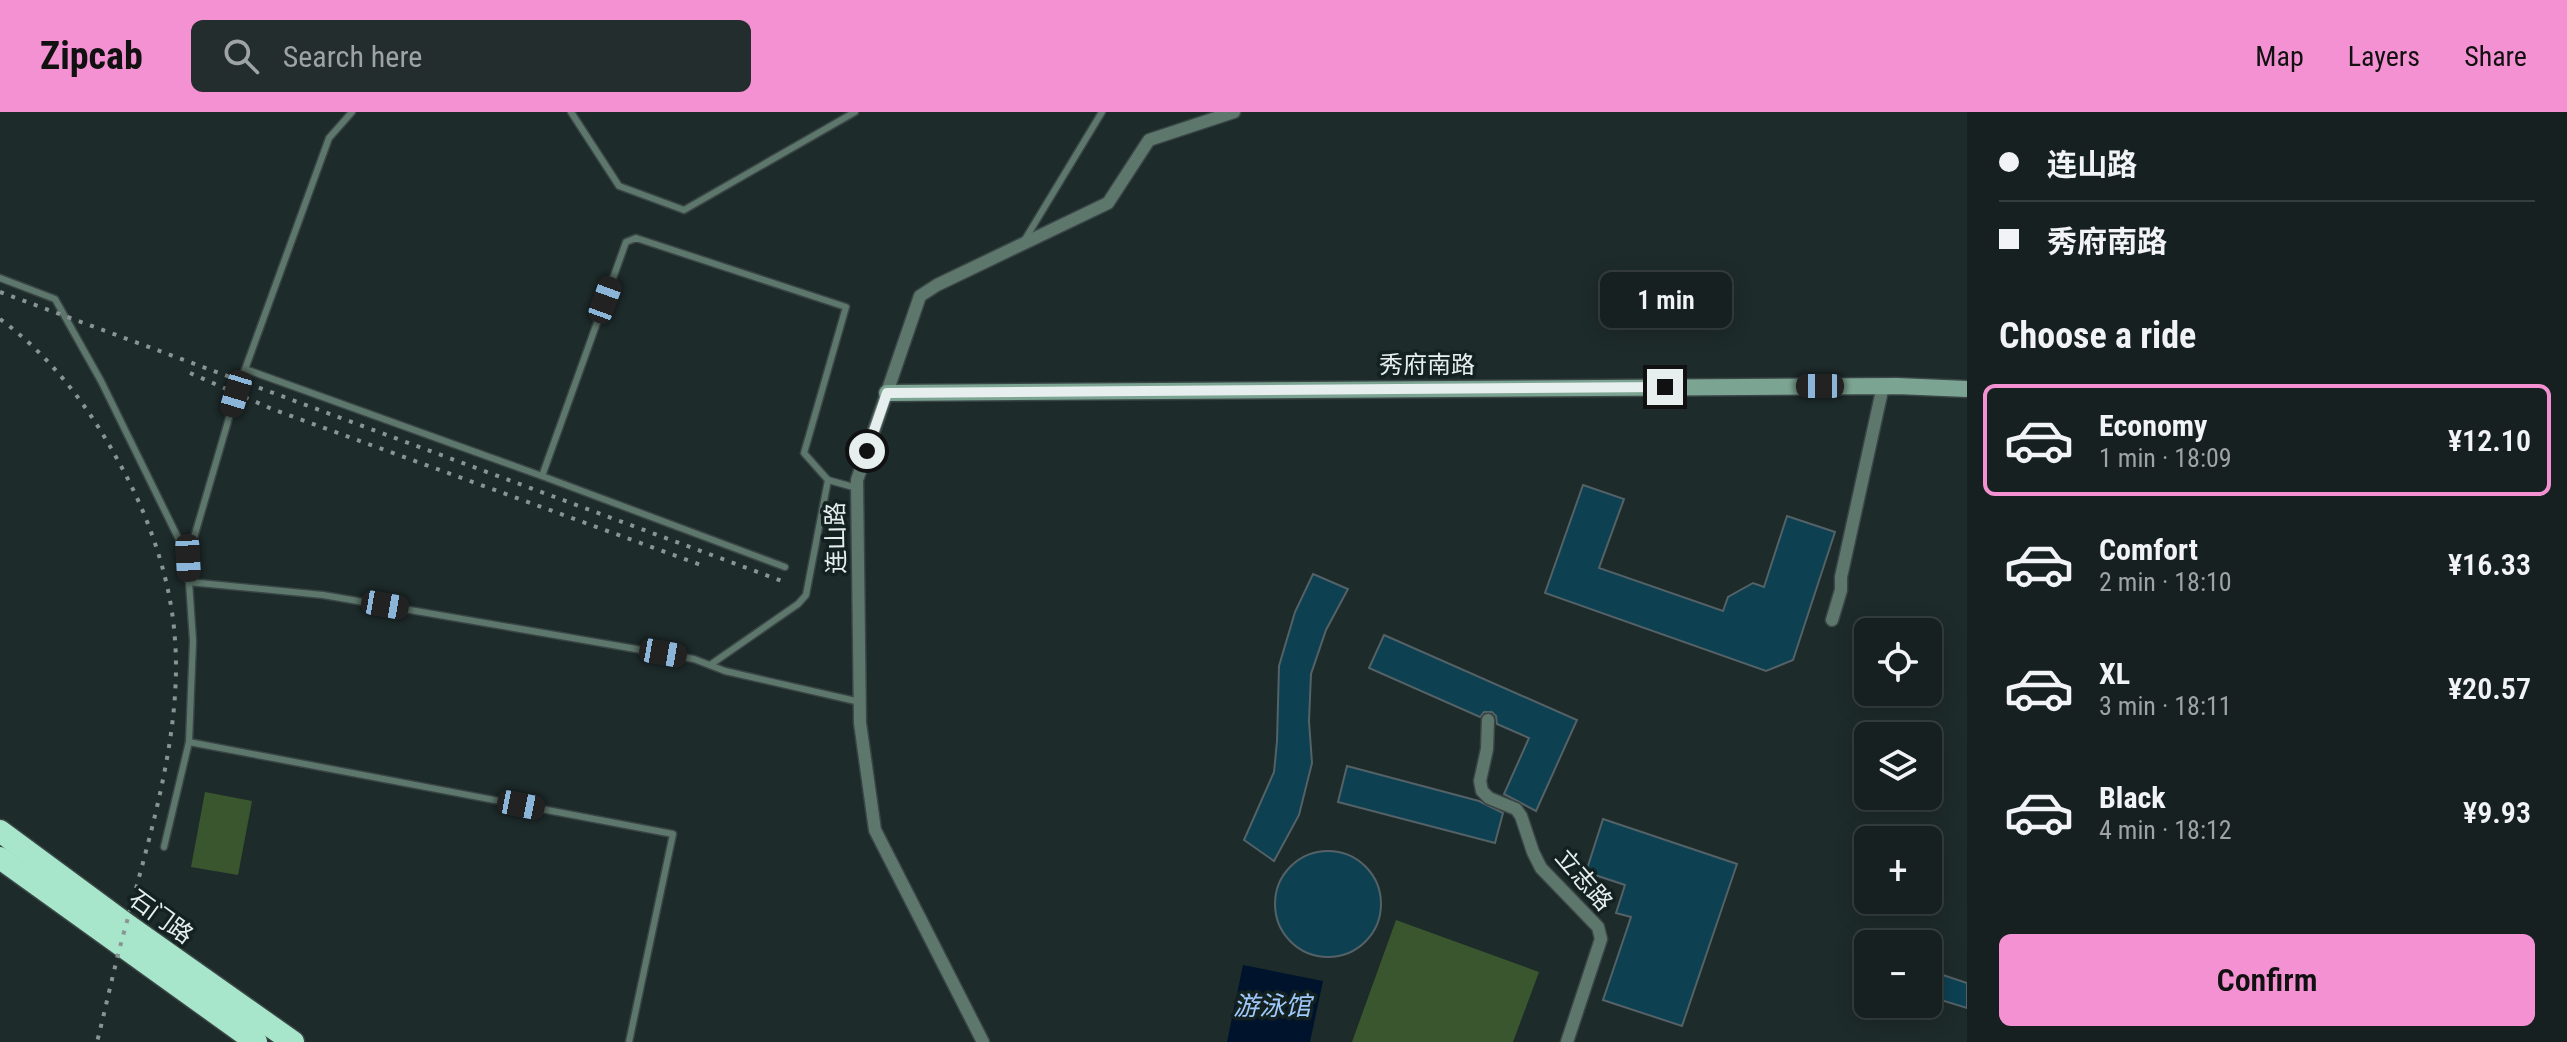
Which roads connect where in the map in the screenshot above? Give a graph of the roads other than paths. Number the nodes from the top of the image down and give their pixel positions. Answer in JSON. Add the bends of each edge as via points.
{"nodes":[{"id":1,"x":352,"y":112,"type":"edge"},
{"id":2,"x":571,"y":112,"type":"edge"},
{"id":3,"x":855,"y":112,"type":"edge"},
{"id":4,"x":1102,"y":112,"type":"edge"},
{"id":5,"x":1234,"y":112,"type":"edge"},
{"id":6,"x":1022,"y":244,"type":"junction"},
{"id":7,"x":0,"y":278,"type":"edge"},
{"id":8,"x":245,"y":369,"type":"junction"},
{"id":9,"x":1883,"y":386,"type":"junction"},
{"id":10,"x":1967,"y":389,"type":"edge"},
{"id":11,"x":887,"y":393,"type":"junction"},
{"id":12,"x":542,"y":476,"type":"junction"},
{"id":13,"x":828,"y":480,"type":"junction"},
{"id":14,"x":857,"y":488,"type":"junction"},
{"id":15,"x":188,"y":558,"type":"junction"},
{"id":16,"x":785,"y":567,"type":"dead end"},
{"id":17,"x":189,"y":582,"type":"junction"},
{"id":18,"x":1832,"y":620,"type":"dead end"},
{"id":19,"x":710,"y":665,"type":"junction"},
{"id":20,"x":860,"y":702,"type":"junction"},
{"id":21,"x":1488,"y":720,"type":"dead end"},
{"id":22,"x":189,"y":742,"type":"junction"},
{"id":23,"x":0,"y":831,"type":"edge"},
{"id":24,"x":164,"y":847,"type":"dead end"},
{"id":25,"x":0,"y":858,"type":"edge"},
{"id":26,"x":256,"y":1042,"type":"edge"},
{"id":27,"x":293,"y":1042,"type":"edge"},
{"id":28,"x":629,"y":1042,"type":"edge"},
{"id":29,"x":983,"y":1042,"type":"edge"},
{"id":30,"x":1567,"y":1042,"type":"edge"}],
"edges":[{"from":1,"to":8,"type":"lane","via":[[329,138]]},
{"from":2,"to":3,"type":"lane","via":[[619,186],[684,210]]},
{"from":4,"to":6,"type":"lane"},
{"from":5,"to":6,"type":"street","name":"连山路","via":[[1149,140],[1108,203]]},
{"from":6,"to":11,"type":"street","name":"连山路","via":[[920,296]]},
{"from":7,"to":15,"type":"lane","via":[[55,299]]},
{"from":8,"to":12,"type":"lane"},
{"from":8,"to":15,"type":"lane"},
{"from":9,"to":10,"type":"street","name":"秀府南路"},
{"from":9,"to":11,"type":"street","name":"秀府南路"},
{"from":9,"to":18,"type":"street"},
{"from":11,"to":14,"type":"street","name":"连山路"},
{"from":12,"to":13,"type":"lane","via":[[626,242],[636,238],[846,307],[804,453]]},
{"from":12,"to":16,"type":"lane"},
{"from":13,"to":14,"type":"lane"},
{"from":13,"to":19,"type":"lane","via":[[806,595]]},
{"from":14,"to":20,"type":"street","name":"连山路"},
{"from":15,"to":17,"type":"lane"},
{"from":17,"to":19,"type":"lane","via":[[323,595]]},
{"from":17,"to":22,"type":"lane"},
{"from":19,"to":20,"type":"lane"},
{"from":20,"to":29,"type":"street","name":"连山路","via":[[875,830]]},
{"from":21,"to":30,"type":"street","name":"立志路","via":[[1482,791],[1516,809],[1541,868],[1598,927],[1601,939]]},
{"from":22,"to":24,"type":"lane"},
{"from":22,"to":28,"type":"lane","via":[[673,834]]},
{"from":23,"to":27,"type":"highway","name":"石门路"},
{"from":25,"to":26,"type":"highway","name":"石门路"}]}
